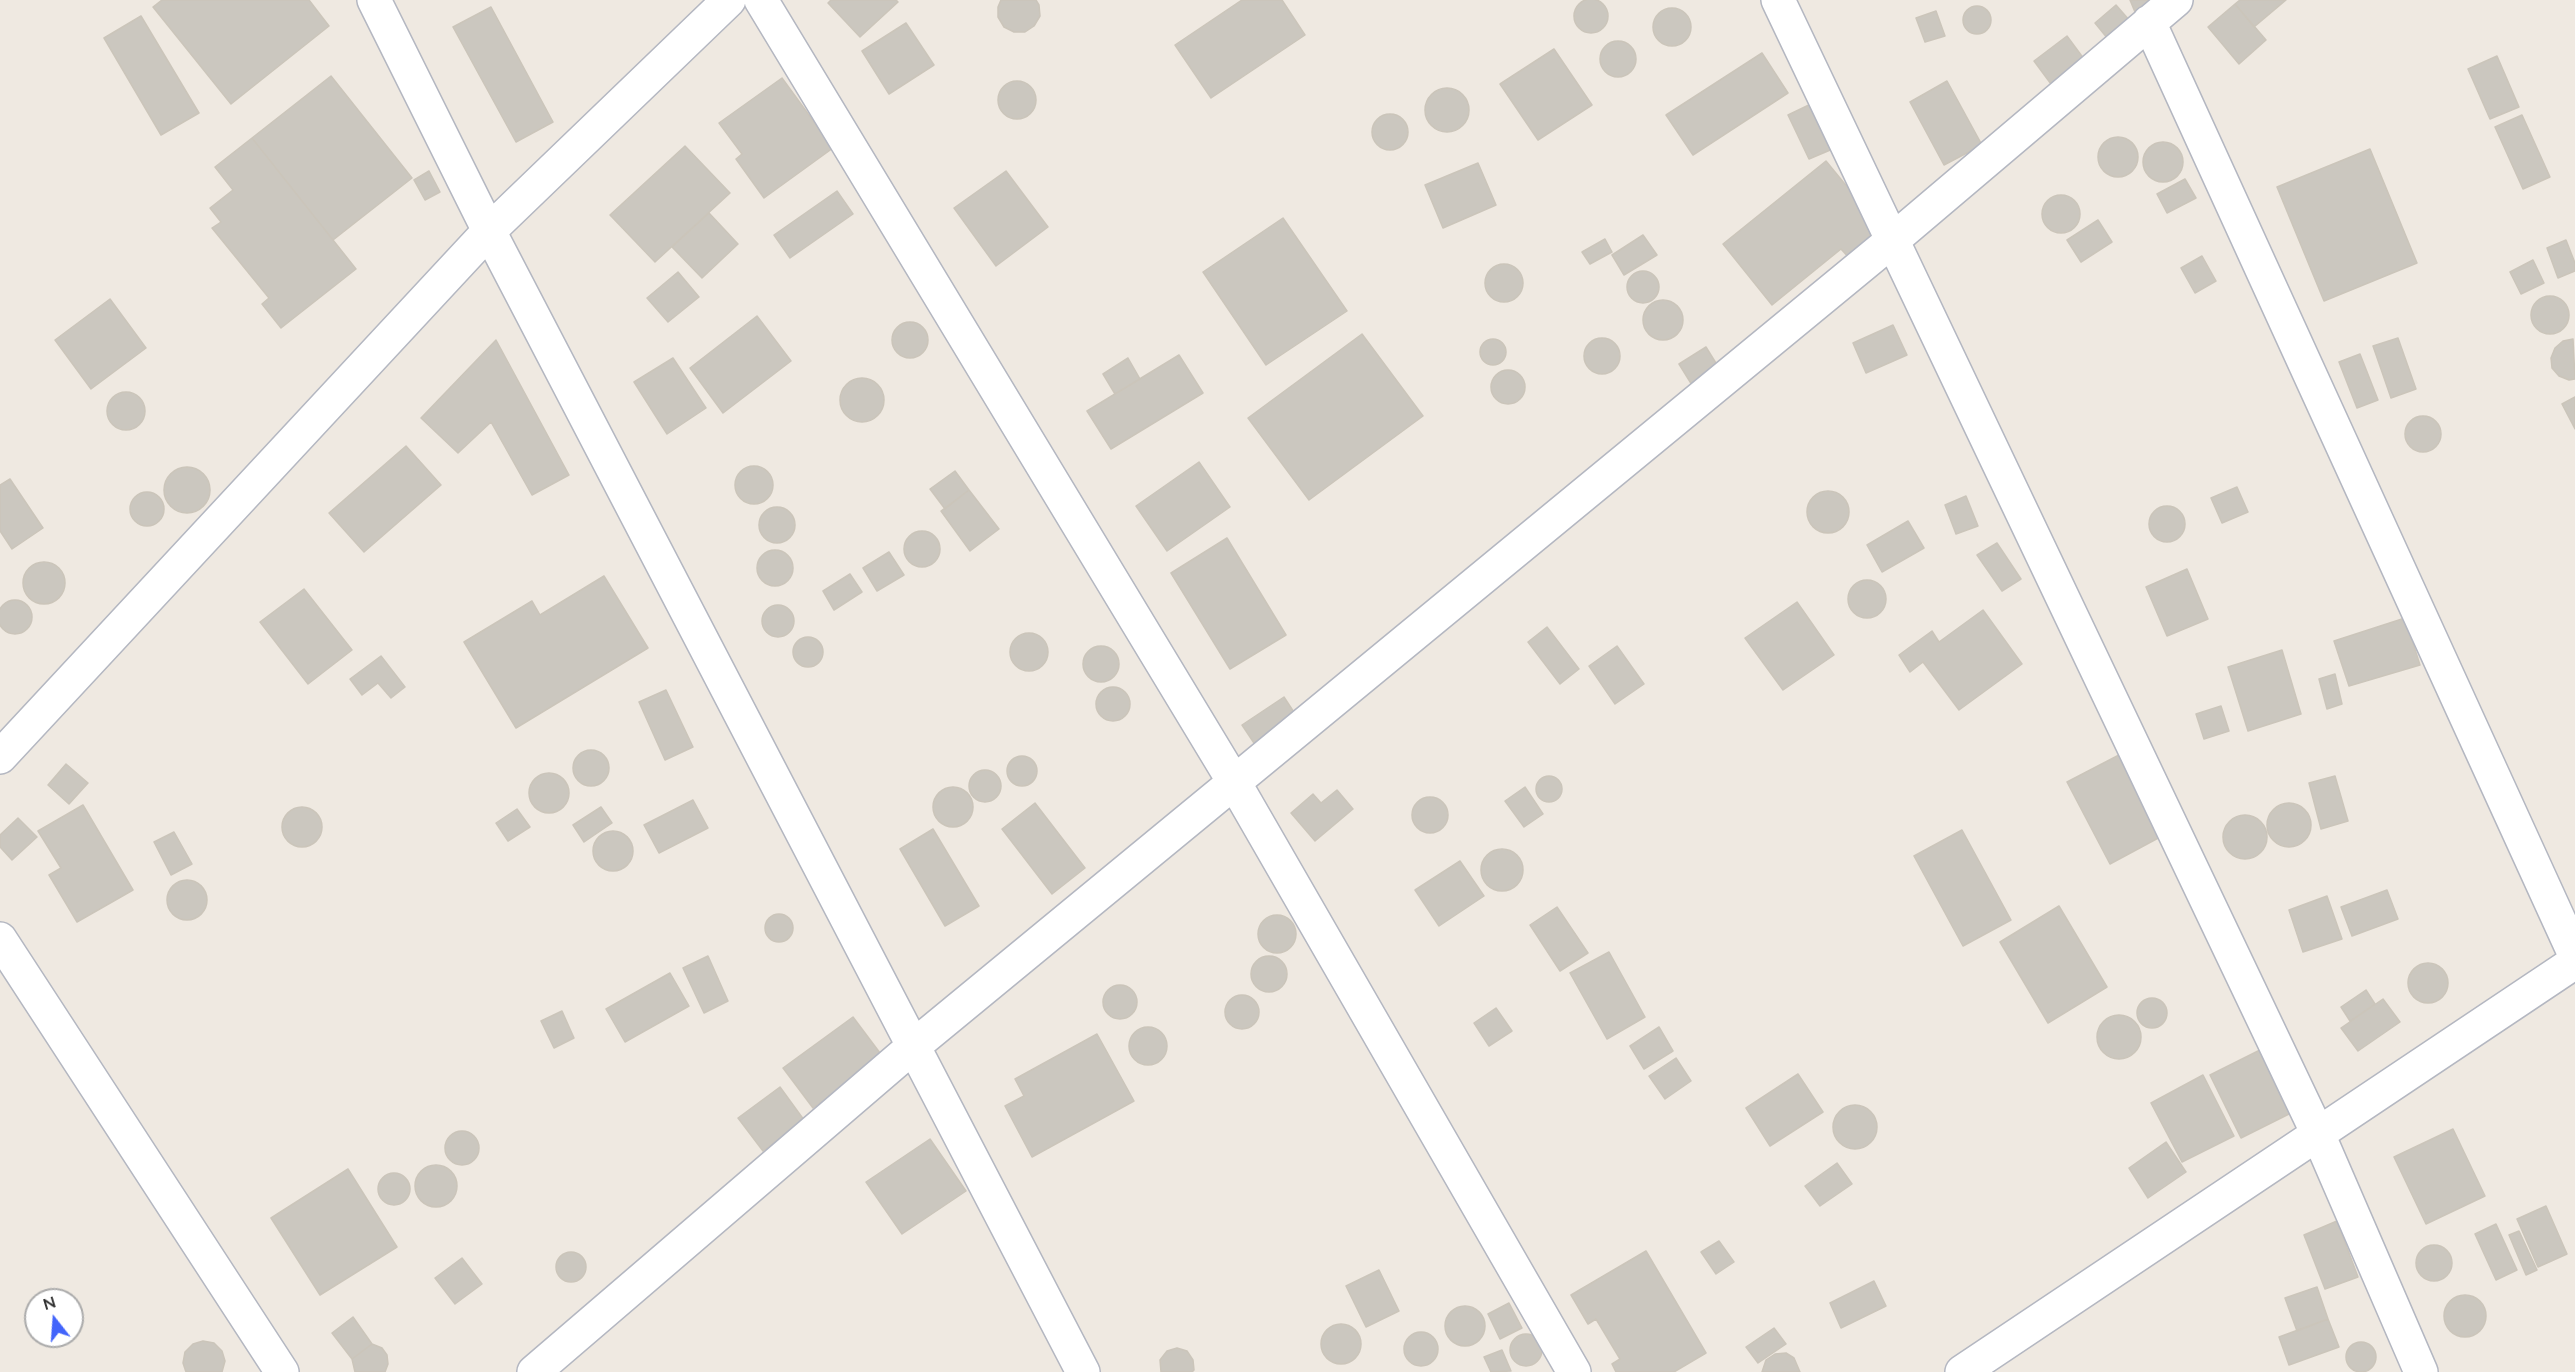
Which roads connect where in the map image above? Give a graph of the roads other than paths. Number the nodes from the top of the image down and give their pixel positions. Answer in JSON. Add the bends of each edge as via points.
{"nodes":[{"id":1,"x":374,"y":0,"type":"edge"},
{"id":2,"x":729,"y":0,"type":"edge"},
{"id":3,"x":761,"y":0,"type":"edge"},
{"id":4,"x":1778,"y":0,"type":"edge"},
{"id":5,"x":2176,"y":0,"type":"edge"},
{"id":6,"x":2149,"y":22,"type":"junction"},
{"id":7,"x":489,"y":231,"type":"junction"},
{"id":8,"x":1894,"y":239,"type":"junction"},
{"id":9,"x":0,"y":757,"type":"edge"},
{"id":10,"x":1234,"y":782,"type":"junction"},
{"id":11,"x":0,"y":939,"type":"edge"},
{"id":12,"x":2575,"y":955,"type":"edge"},
{"id":13,"x":2575,"y":962,"type":"edge"},
{"id":14,"x":915,"y":1046,"type":"junction"},
{"id":15,"x":2318,"y":1134,"type":"junction"},
{"id":16,"x":282,"y":1372,"type":"edge"},
{"id":17,"x":534,"y":1372,"type":"edge"},
{"id":18,"x":1083,"y":1372,"type":"edge"},
{"id":19,"x":1574,"y":1372,"type":"edge"},
{"id":20,"x":1962,"y":1372,"type":"edge"},
{"id":21,"x":2421,"y":1372,"type":"edge"}],
"edges":[{"from":1,"to":7,"type":"street"},
{"from":2,"to":7,"type":"street"},
{"from":3,"to":10,"type":"street"},
{"from":4,"to":8,"type":"street"},
{"from":5,"to":6,"type":"street"},
{"from":6,"to":8,"type":"street"},
{"from":6,"to":12,"type":"street"},
{"from":7,"to":9,"type":"street"},
{"from":7,"to":14,"type":"street"},
{"from":8,"to":10,"type":"street"},
{"from":8,"to":15,"type":"street"},
{"from":10,"to":14,"type":"street"},
{"from":10,"to":19,"type":"street"},
{"from":11,"to":16,"type":"street"},
{"from":13,"to":15,"type":"street"},
{"from":14,"to":17,"type":"street"},
{"from":14,"to":18,"type":"street"},
{"from":15,"to":20,"type":"street"},
{"from":15,"to":21,"type":"street"}]}
